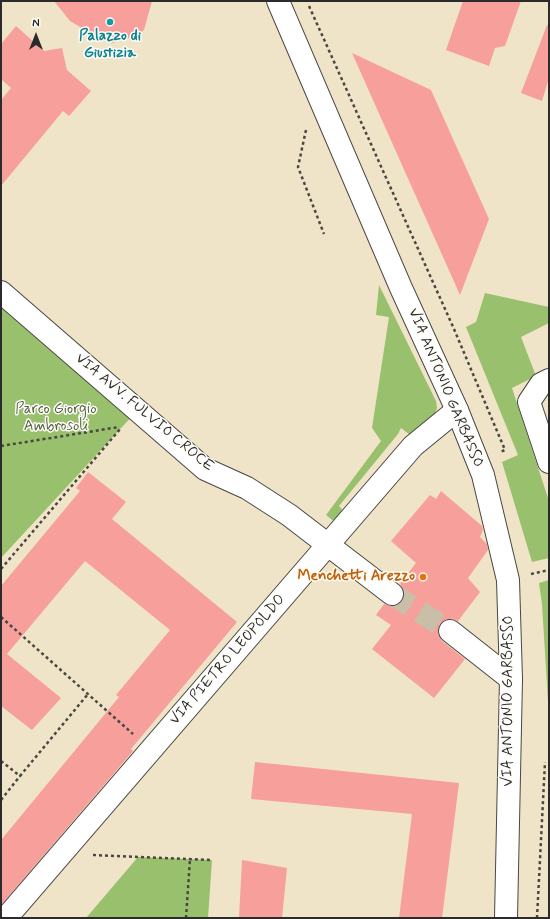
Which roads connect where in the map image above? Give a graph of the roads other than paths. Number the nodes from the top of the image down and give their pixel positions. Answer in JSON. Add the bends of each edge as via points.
{"nodes":[{"id":1,"x":278,"y":1,"type":"edge"},
{"id":2,"x":1,"y":292,"type":"edge"},
{"id":3,"x":549,"y":380,"type":"edge"},
{"id":4,"x":457,"y":410,"type":"junction"},
{"id":5,"x":549,"y":462,"type":"edge"},
{"id":6,"x":328,"y":545,"type":"junction"},
{"id":7,"x":392,"y":594,"type":"tunnel mouth"},
{"id":8,"x":450,"y":631,"type":"tunnel mouth"},
{"id":9,"x":511,"y":679,"type":"junction"},
{"id":10,"x":6,"y":918,"type":"edge"},
{"id":11,"x":506,"y":918,"type":"edge"}],
"edges":[{"from":1,"to":4,"type":"street","name":"VIA ANTONIO GARBASSO","via":[[401,288]]},
{"from":2,"to":6,"type":"street","name":"VIA AVV. FULVIO CROCE","via":[[206,469],[246,488],[289,515]]},
{"from":3,"to":5,"type":"street","via":[[541,384],[529,402]]},
{"from":4,"to":6,"type":"street","name":"VIA PIETRO LEOPOLDO","via":[[416,443]]},
{"from":4,"to":9,"type":"street","name":"VIA ANTONIO GARBASSO","via":[[482,475],[508,580]]},
{"from":6,"to":7,"type":"street","name":"VIA AVV. FULVIO CROCE"},
{"from":6,"to":10,"type":"street","name":"VIA PIETRO LEOPOLDO"},
{"from":8,"to":9,"type":"street"},
{"from":9,"to":11,"type":"street","name":"VIA ANTONIO GARBASSO"}]}
